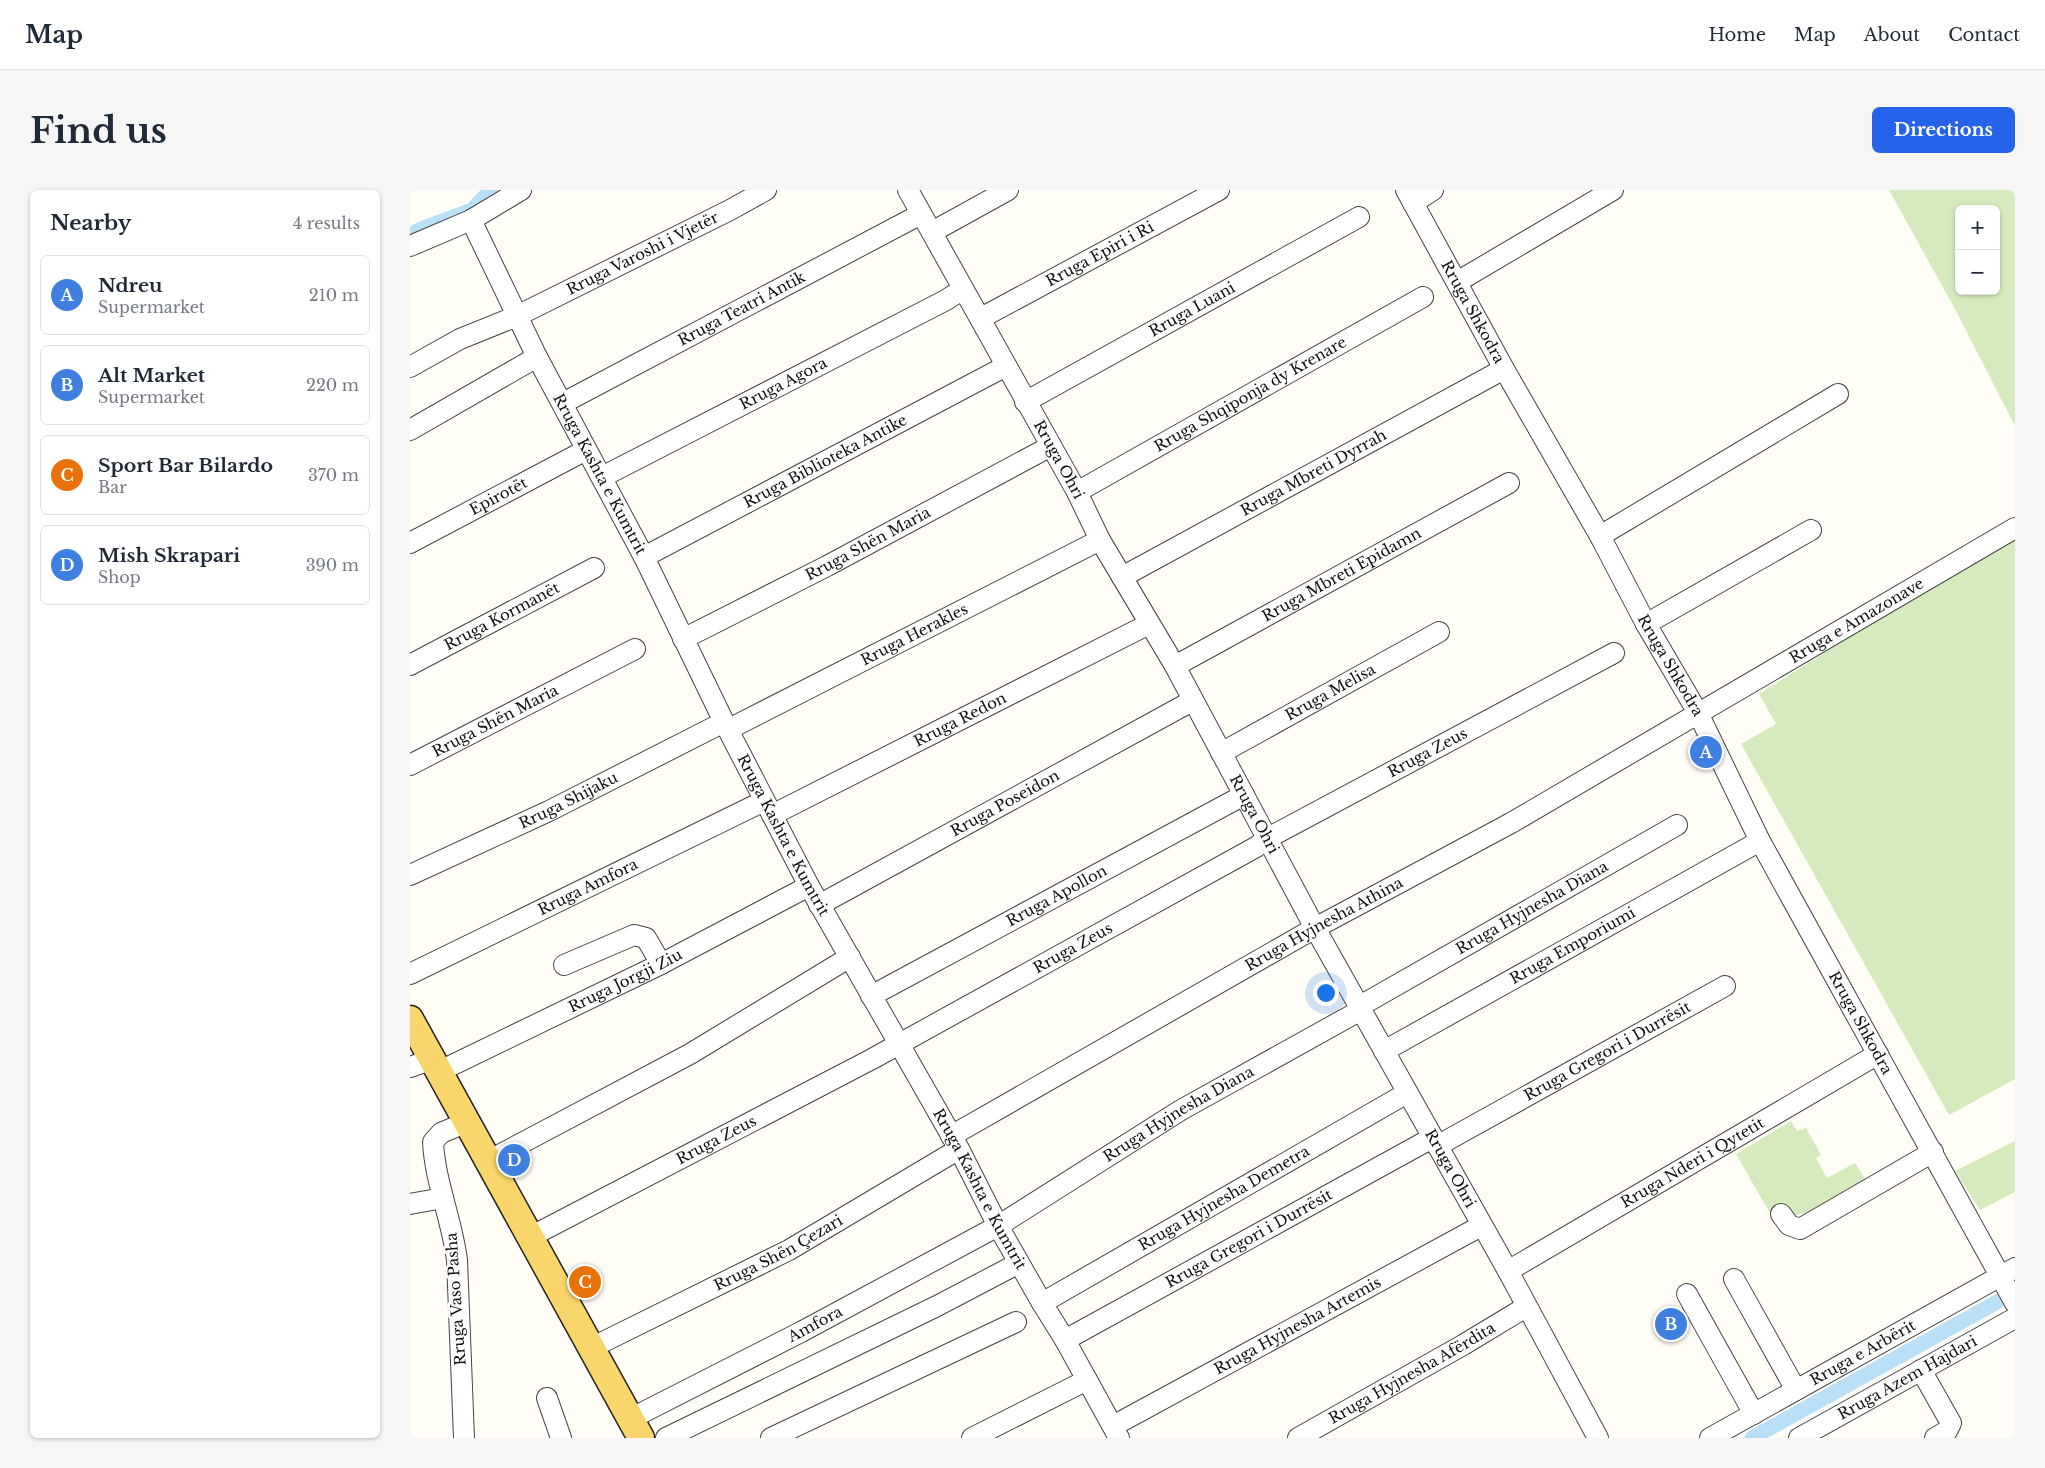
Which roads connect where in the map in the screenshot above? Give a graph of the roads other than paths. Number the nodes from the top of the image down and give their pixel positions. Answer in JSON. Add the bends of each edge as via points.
{"nodes":[{"id":1,"x":521,"y":190,"type":"edge"},
{"id":2,"x":766,"y":190,"type":"edge"},
{"id":3,"x":908,"y":190,"type":"edge"},
{"id":4,"x":1008,"y":190,"type":"edge"},
{"id":5,"x":1220,"y":190,"type":"edge"},
{"id":6,"x":1433,"y":190,"type":"edge"},
{"id":7,"x":1613,"y":190,"type":"edge"},
{"id":8,"x":1410,"y":196,"type":"edge"},
{"id":9,"x":921,"y":214,"type":"junction"},
{"id":10,"x":1359,"y":217,"type":"dead end"},
{"id":11,"x":471,"y":220,"type":"junction"},
{"id":12,"x":932,"y":232,"type":"junction"},
{"id":13,"x":411,"y":244,"type":"edge"},
{"id":14,"x":1457,"y":282,"type":"junction"},
{"id":15,"x":964,"y":289,"type":"junction"},
{"id":16,"x":1424,"y":297,"type":"dead end"},
{"id":17,"x":517,"y":316,"type":"junction"},
{"id":18,"x":980,"y":318,"type":"junction"},
{"id":19,"x":537,"y":358,"type":"junction"},
{"id":20,"x":1006,"y":366,"type":"junction"},
{"id":21,"x":410,"y":367,"type":"edge"},
{"id":22,"x":1504,"y":369,"type":"junction"},
{"id":23,"x":1838,"y":394,"type":"dead end"},
{"id":24,"x":563,"y":402,"type":"junction"},
{"id":25,"x":1025,"y":402,"type":"junction"},
{"id":26,"x":410,"y":430,"type":"edge"},
{"id":27,"x":1051,"y":446,"type":"junction"},
{"id":28,"x":586,"y":450,"type":"junction"},
{"id":29,"x":602,"y":477,"type":"junction"},
{"id":30,"x":1509,"y":483,"type":"dead end"},
{"id":31,"x":1077,"y":492,"type":"junction"},
{"id":32,"x":2015,"y":528,"type":"edge"},
{"id":33,"x":1811,"y":530,"type":"dead end"},
{"id":34,"x":1600,"y":536,"type":"junction"},
{"id":35,"x":1100,"y":540,"type":"junction"},
{"id":36,"x":410,"y":543,"type":"edge"},
{"id":37,"x":644,"y":557,"type":"junction"},
{"id":38,"x":594,"y":568,"type":"dead end"},
{"id":39,"x":1122,"y":577,"type":"junction"},
{"id":40,"x":1149,"y":624,"type":"junction"},
{"id":41,"x":1646,"y":624,"type":"junction"},
{"id":42,"x":1439,"y":632,"type":"dead end"},
{"id":43,"x":683,"y":639,"type":"junction"},
{"id":44,"x":635,"y":649,"type":"dead end"},
{"id":45,"x":1614,"y":654,"type":"dead end"},
{"id":46,"x":410,"y":665,"type":"edge"},
{"id":47,"x":1174,"y":666,"type":"junction"},
{"id":48,"x":1192,"y":701,"type":"junction"},
{"id":49,"x":1698,"y":713,"type":"junction"},
{"id":50,"x":726,"y":726,"type":"junction"},
{"id":51,"x":1221,"y":753,"type":"junction"},
{"id":52,"x":410,"y":766,"type":"edge"},
{"id":53,"x":1244,"y":795,"type":"junction"},
{"id":54,"x":768,"y":808,"type":"junction"},
{"id":55,"x":1676,"y":825,"type":"dead end"},
{"id":56,"x":1268,"y":838,"type":"junction"},
{"id":57,"x":1760,"y":840,"type":"junction"},
{"id":58,"x":410,"y":875,"type":"edge"},
{"id":59,"x":809,"y":886,"type":"junction"},
{"id":60,"x":819,"y":905,"type":"junction"},
{"id":61,"x":1315,"y":928,"type":"junction"},
{"id":62,"x":850,"y":957,"type":"junction"},
{"id":63,"x":661,"y":964,"type":"junction"},
{"id":64,"x":564,"y":965,"type":"dead end"},
{"id":65,"x":410,"y":974,"type":"edge"},
{"id":66,"x":1725,"y":986,"type":"dead end"},
{"id":67,"x":871,"y":996,"type":"junction"},
{"id":68,"x":1361,"y":1008,"type":"junction"},
{"id":69,"x":410,"y":1019,"type":"edge"},
{"id":70,"x":897,"y":1043,"type":"junction"},
{"id":71,"x":1384,"y":1051,"type":"junction"},
{"id":72,"x":1878,"y":1054,"type":"junction"},
{"id":73,"x":427,"y":1066,"type":"edge"},
{"id":74,"x":1407,"y":1093,"type":"junction"},
{"id":75,"x":467,"y":1122,"type":"junction"},
{"id":76,"x":1434,"y":1142,"type":"junction"},
{"id":77,"x":955,"y":1143,"type":"junction"},
{"id":78,"x":1933,"y":1152,"type":"junction"},
{"id":79,"x":488,"y":1161,"type":"junction"},
{"id":80,"x":443,"y":1198,"type":"junction"},
{"id":81,"x":410,"y":1204,"type":"edge"},
{"id":82,"x":1781,"y":1214,"type":"dead end"},
{"id":83,"x":998,"y":1226,"type":"junction"},
{"id":84,"x":1481,"y":1226,"type":"junction"},
{"id":85,"x":530,"y":1237,"type":"junction"},
{"id":86,"x":1019,"y":1263,"type":"junction"},
{"id":87,"x":1508,"y":1271,"type":"junction"},
{"id":88,"x":1734,"y":1280,"type":"dead end"},
{"id":89,"x":2011,"y":1292,"type":"edge"},
{"id":90,"x":1687,"y":1294,"type":"dead end"},
{"id":91,"x":1042,"y":1303,"type":"junction"},
{"id":92,"x":1526,"y":1307,"type":"junction"},
{"id":93,"x":1016,"y":1322,"type":"dead end"},
{"id":94,"x":1065,"y":1340,"type":"junction"},
{"id":95,"x":592,"y":1348,"type":"junction"},
{"id":96,"x":1921,"y":1370,"type":"junction"},
{"id":97,"x":1087,"y":1380,"type":"junction"},
{"id":98,"x":1796,"y":1390,"type":"junction"},
{"id":99,"x":547,"y":1398,"type":"dead end"},
{"id":100,"x":1754,"y":1414,"type":"junction"},
{"id":101,"x":636,"y":1429,"type":"edge"},
{"id":102,"x":1116,"y":1432,"type":"edge"},
{"id":103,"x":464,"y":1438,"type":"edge"},
{"id":104,"x":561,"y":1438,"type":"edge"},
{"id":105,"x":666,"y":1438,"type":"edge"},
{"id":106,"x":772,"y":1438,"type":"edge"},
{"id":107,"x":972,"y":1438,"type":"edge"},
{"id":108,"x":1298,"y":1438,"type":"edge"},
{"id":109,"x":1598,"y":1438,"type":"edge"},
{"id":110,"x":1710,"y":1438,"type":"edge"},
{"id":111,"x":1799,"y":1438,"type":"edge"},
{"id":112,"x":1935,"y":1438,"type":"edge"}],
"edges":[{"from":1,"to":11,"type":"street"},
{"from":2,"to":17,"type":"street","name":"Rruga Varoshi i Vjetër"},
{"from":3,"to":9,"type":"street","name":"Rruga Ohri"},
{"from":4,"to":12,"type":"street"},
{"from":5,"to":18,"type":"street","name":"Rruga Epiri i Ri"},
{"from":6,"to":8,"type":"street"},
{"from":7,"to":14,"type":"street"},
{"from":8,"to":14,"type":"street","name":"Rruga Shkodra"},
{"from":9,"to":12,"type":"street","name":"Rruga Ohri"},
{"from":9,"to":24,"type":"street","name":"Rruga Teatri Antik"},
{"from":10,"to":25,"type":"street","name":"Rruga Luani"},
{"from":11,"to":13,"type":"street"},
{"from":11,"to":17,"type":"street","name":"Rruga Kashta e Kumtrit"},
{"from":12,"to":15,"type":"street","name":"Rruga Ohri"},
{"from":14,"to":22,"type":"street","name":"Rruga Shkodra"},
{"from":15,"to":18,"type":"street","name":"Rruga Ohri"},
{"from":15,"to":29,"type":"street","name":"Rruga Agora"},
{"from":16,"to":31,"type":"street","name":"Rruga Shqiponja dy Krenare"},
{"from":17,"to":19,"type":"street","name":"Rruga Kashta e Kumtrit"},
{"from":17,"to":21,"type":"street","name":"Rruga Varoshi i Vjetër","via":[[460,339]]},
{"from":18,"to":20,"type":"street","name":"Rruga Ohri"},
{"from":19,"to":24,"type":"street","name":"Rruga Kashta e Kumtrit"},
{"from":19,"to":26,"type":"street"},
{"from":20,"to":25,"type":"street","name":"Rruga Ohri"},
{"from":20,"to":37,"type":"street","name":"Rruga Biblioteka Antike"},
{"from":22,"to":34,"type":"street","name":"Rruga Shkodra"},
{"from":22,"to":39,"type":"street","name":"Rruga Mbreti Dyrrah"},
{"from":23,"to":34,"type":"street"},
{"from":24,"to":28,"type":"street","name":"Rruga Kashta e Kumtrit"},
{"from":25,"to":27,"type":"street","name":"Rruga Ohri"},
{"from":27,"to":31,"type":"street","name":"Rruga Ohri"},
{"from":27,"to":43,"type":"street","name":"Rruga Shën Maria"},
{"from":28,"to":29,"type":"street","name":"Rruga Kashta e Kumtrit"},
{"from":28,"to":36,"type":"street","name":"Epirotët"},
{"from":29,"to":37,"type":"street","name":"Rruga Kashta e Kumtrit"},
{"from":30,"to":47,"type":"street","name":"Rruga Mbreti Epidamn"},
{"from":31,"to":35,"type":"street","name":"Rruga Ohri"},
{"from":32,"to":49,"type":"street","name":"Rruga e Amazonave"},
{"from":33,"to":41,"type":"street"},
{"from":34,"to":41,"type":"street","name":"Rruga Shkodra"},
{"from":35,"to":39,"type":"street","name":"Rruga Ohri"},
{"from":35,"to":50,"type":"street","name":"Rruga Herakles"},
{"from":37,"to":43,"type":"street","name":"Rruga Kashta e Kumtrit"},
{"from":38,"to":46,"type":"street","name":"Rruga Kormanët"},
{"from":39,"to":40,"type":"street","name":"Rruga Ohri"},
{"from":40,"to":47,"type":"street","name":"Rruga Ohri"},
{"from":40,"to":54,"type":"street","name":"Rruga Redon"},
{"from":41,"to":49,"type":"street","name":"Rruga Shkodra"},
{"from":42,"to":51,"type":"street","name":"Rruga Melisa"},
{"from":43,"to":50,"type":"street","name":"Rruga Kashta e Kumtrit"},
{"from":44,"to":52,"type":"street","name":"Rruga Shën Maria"},
{"from":45,"to":56,"type":"street","name":"Rruga Zeus"},
{"from":47,"to":48,"type":"street","name":"Rruga Ohri"},
{"from":48,"to":51,"type":"street","name":"Rruga Ohri"},
{"from":48,"to":60,"type":"street","name":"Rruga Poseidon"},
{"from":49,"to":57,"type":"street","name":"Rruga Shkodra"},
{"from":49,"to":61,"type":"street","name":"Rruga Hyjnesha Athina","via":[[1511,823]]},
{"from":50,"to":54,"type":"street","name":"Rruga Kashta e Kumtrit"},
{"from":50,"to":58,"type":"street","name":"Rruga Shijaku"},
{"from":51,"to":53,"type":"street","name":"Rruga Ohri"},
{"from":53,"to":56,"type":"street","name":"Rruga Ohri"},
{"from":53,"to":67,"type":"street","name":"Rruga Apollon"},
{"from":54,"to":59,"type":"street","name":"Rruga Kashta e Kumtrit"},
{"from":54,"to":65,"type":"street","name":"Rruga Amfora"},
{"from":55,"to":68,"type":"street","name":"Rruga Hyjnesha Diana"},
{"from":56,"to":61,"type":"street","name":"Rruga Ohri"},
{"from":56,"to":70,"type":"street","name":"Rruga Zeus","via":[[1248,852]]},
{"from":57,"to":71,"type":"street","name":"Rruga Emporiumi"},
{"from":57,"to":72,"type":"street","name":"Rruga Shkodra"},
{"from":59,"to":60,"type":"street","name":"Rruga Kashta e Kumtrit"},
{"from":59,"to":63,"type":"street","name":"Rruga Jorgji Ziu"},
{"from":60,"to":62,"type":"street","name":"Rruga Kashta e Kumtrit"},
{"from":61,"to":68,"type":"street","name":"Rruga Ohri"},
{"from":61,"to":77,"type":"street","name":"Rruga Hyjnesha Athina"},
{"from":62,"to":67,"type":"street","name":"Rruga Kashta e Kumtrit"},
{"from":62,"to":79,"type":"street","via":[[690,1054]]},
{"from":63,"to":64,"type":"street","via":[[646,938],[634,935]]},
{"from":63,"to":73,"type":"street","name":"Rruga Jorgji Ziu"},
{"from":66,"to":76,"type":"street","name":"Rruga Gregori i Durrësit"},
{"from":67,"to":70,"type":"street","name":"Rruga Kashta e Kumtrit"},
{"from":68,"to":71,"type":"street","name":"Rruga Ohri"},
{"from":68,"to":83,"type":"street","name":"Rruga Hyjnesha Diana","via":[[1181,1110]]},
{"from":69,"to":73,"type":"main road"},
{"from":70,"to":77,"type":"street","name":"Rruga Kashta e Kumtrit"},
{"from":70,"to":85,"type":"street","name":"Rruga Zeus"},
{"from":71,"to":74,"type":"street","name":"Rruga Ohri"},
{"from":72,"to":78,"type":"street","name":"Rruga Shkodra"},
{"from":72,"to":87,"type":"street","name":"Rruga Nderi i Qytetit"},
{"from":73,"to":75,"type":"main road"},
{"from":74,"to":76,"type":"street","name":"Rruga Ohri"},
{"from":74,"to":91,"type":"street","name":"Rruga Hyjnesha Demetra"},
{"from":75,"to":79,"type":"main road"},
{"from":75,"to":80,"type":"street","name":"Rruga Vaso Pasha","via":[[441,1133],[433,1142]]},
{"from":76,"to":84,"type":"street","name":"Rruga Ohri"},
{"from":76,"to":94,"type":"street","name":"Rruga Gregori i Durrësit"},
{"from":77,"to":83,"type":"street","name":"Rruga Kashta e Kumtrit"},
{"from":77,"to":95,"type":"street","name":"Rruga Shën Çezari","via":[[788,1250]]},
{"from":78,"to":82,"type":"street","via":[[1800,1230],[1789,1225]]},
{"from":78,"to":89,"type":"street","name":"Rruga Shkodra"},
{"from":79,"to":85,"type":"main road"},
{"from":80,"to":81,"type":"street"},
{"from":80,"to":103,"type":"street","name":"Rruga Vaso Pasha","via":[[454,1231],[457,1260]]},
{"from":83,"to":86,"type":"street","name":"Rruga Kashta e Kumtrit"},
{"from":83,"to":101,"type":"street","name":"Amfora","via":[[801,1332]]},
{"from":84,"to":87,"type":"street","name":"Rruga Ohri"},
{"from":84,"to":102,"type":"street","name":"Rruga Hyjnesha Artemis"},
{"from":85,"to":95,"type":"main road"},
{"from":86,"to":91,"type":"street","name":"Rruga Kashta e Kumtrit"},
{"from":86,"to":105,"type":"street"},
{"from":87,"to":92,"type":"street","name":"Rruga Ohri"},
{"from":88,"to":98,"type":"street"},
{"from":89,"to":96,"type":"street","name":"Rruga Azem Hajdari"},
{"from":89,"to":98,"type":"street","name":"Rruga e Arbërit"},
{"from":90,"to":100,"type":"street"},
{"from":91,"to":94,"type":"street","name":"Rruga Kashta e Kumtrit"},
{"from":92,"to":108,"type":"street","name":"Rruga Hyjnesha Afërdita"},
{"from":92,"to":109,"type":"street","name":"Rruga Ohri"},
{"from":93,"to":106,"type":"street"},
{"from":94,"to":97,"type":"street","name":"Rruga Kashta e Kumtrit"},
{"from":95,"to":101,"type":"main road"},
{"from":96,"to":111,"type":"street","name":"Rruga Azem Hajdari"},
{"from":96,"to":112,"type":"street","via":[[1951,1423],[1947,1431]]},
{"from":97,"to":102,"type":"street","name":"Rruga Kashta e Kumtrit"},
{"from":97,"to":107,"type":"street"},
{"from":98,"to":100,"type":"street","name":"Rruga e Arbërit"},
{"from":99,"to":104,"type":"street"},
{"from":100,"to":110,"type":"street","name":"Rruga e Arbërit"}]}
